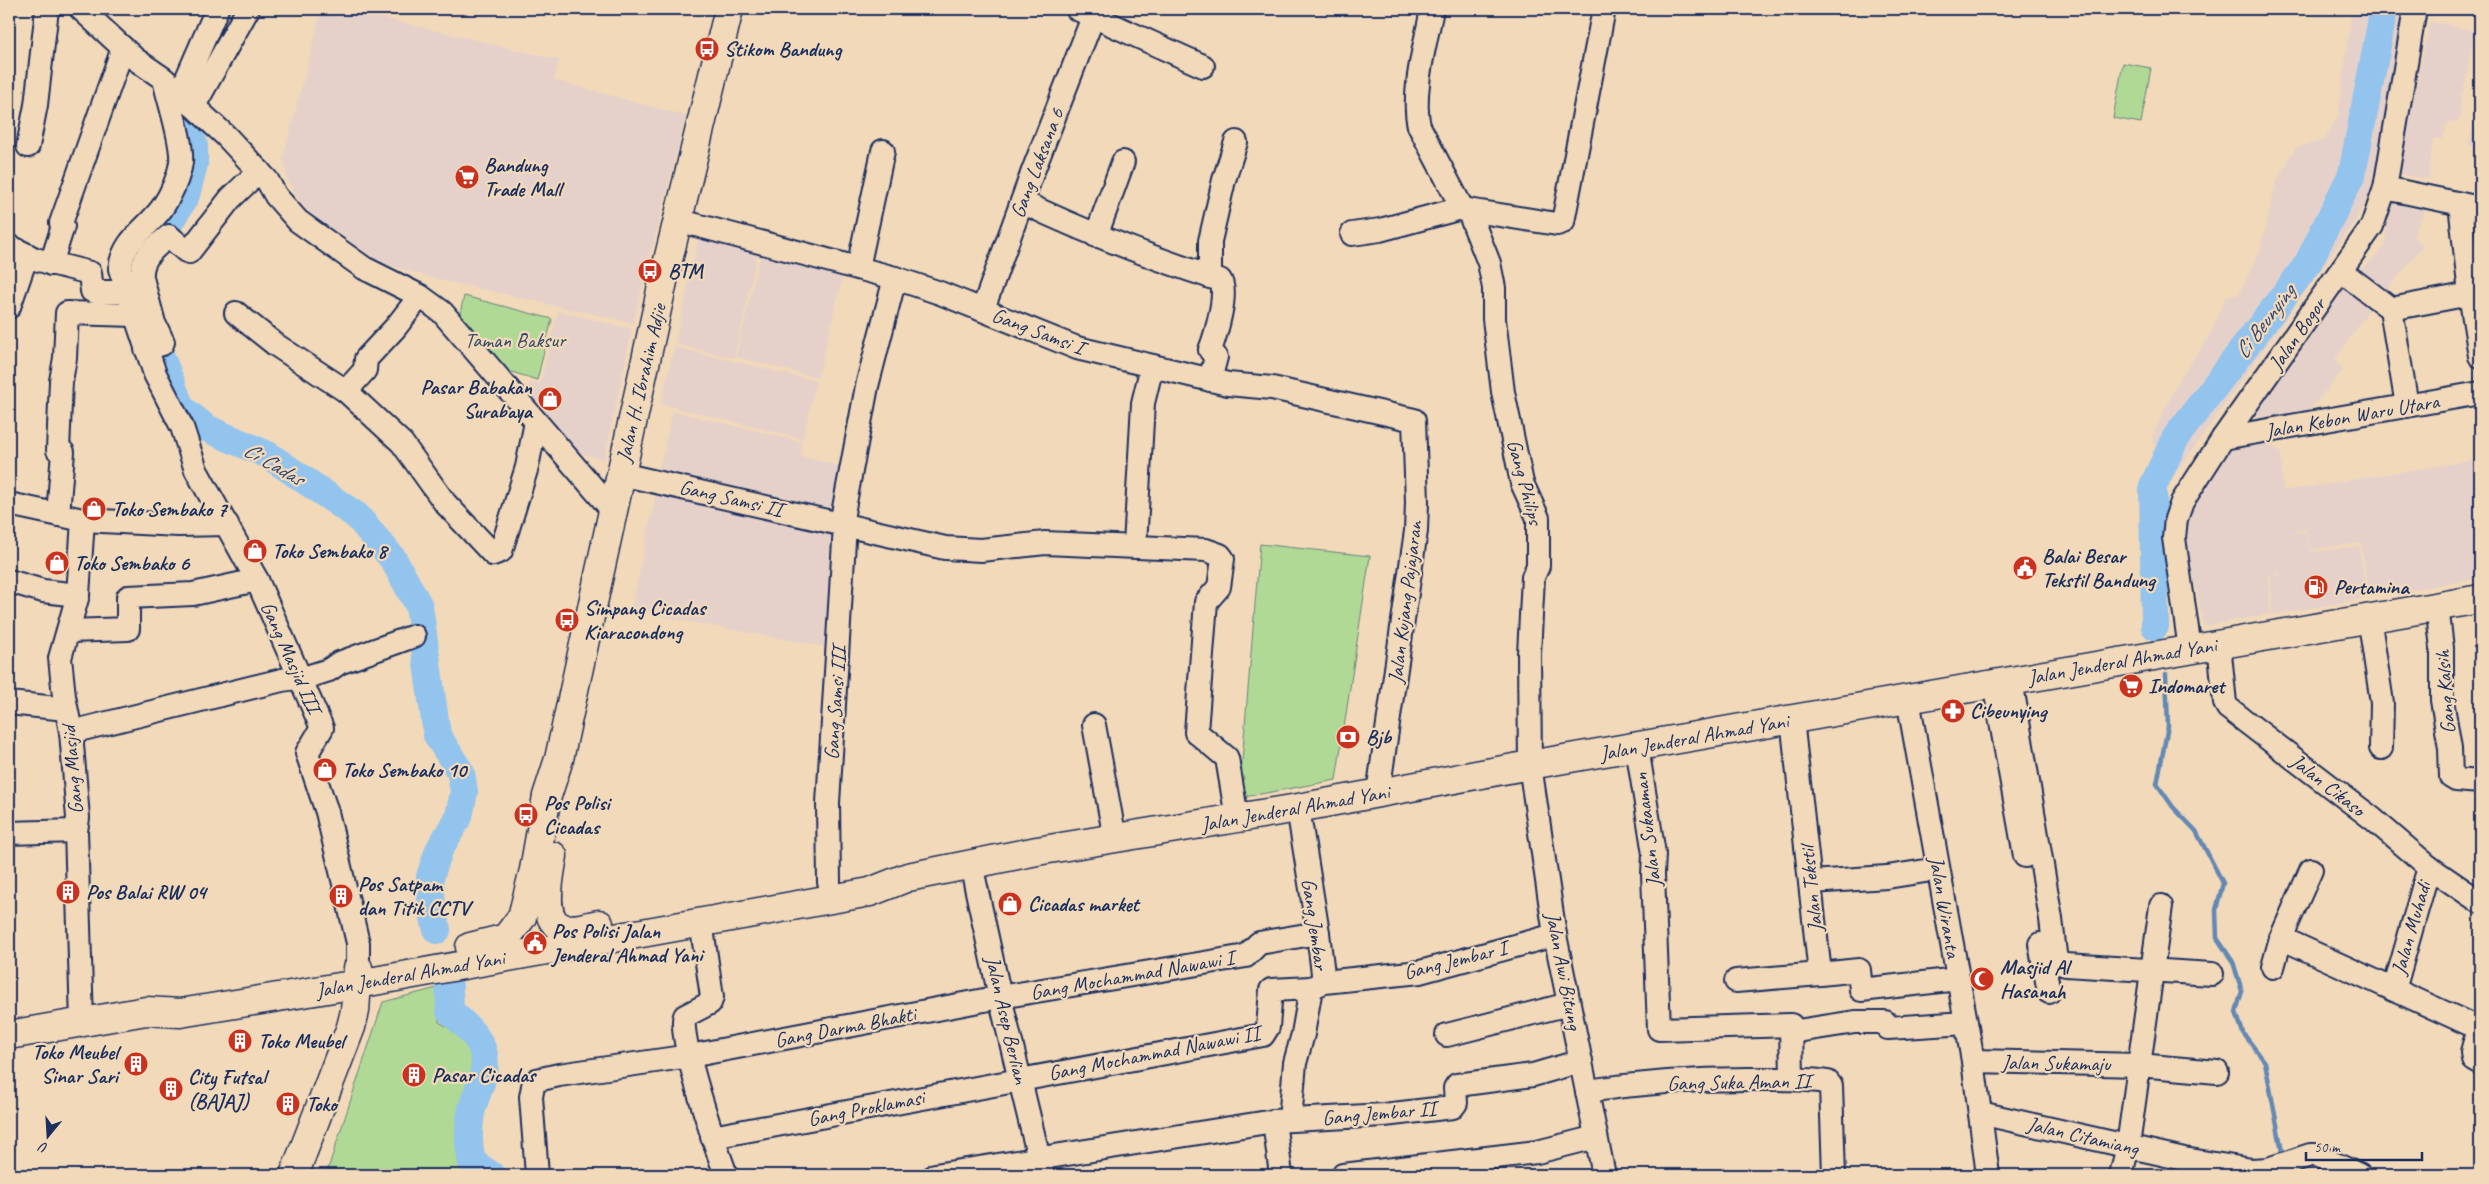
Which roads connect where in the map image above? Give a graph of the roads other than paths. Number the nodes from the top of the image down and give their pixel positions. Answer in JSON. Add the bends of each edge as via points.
{"nodes":[{"id":1,"x":47,"y":9,"type":"edge"},
{"id":2,"x":81,"y":9,"type":"edge"},
{"id":3,"x":217,"y":9,"type":"edge"},
{"id":4,"x":248,"y":9,"type":"edge"},
{"id":5,"x":729,"y":9,"type":"edge"},
{"id":6,"x":1432,"y":9,"type":"edge"},
{"id":7,"x":1604,"y":9,"type":"edge"},
{"id":8,"x":2415,"y":9,"type":"edge"},
{"id":9,"x":1092,"y":13,"type":"edge"},
{"id":10,"x":123,"y":48,"type":"junction"},
{"id":11,"x":1203,"y":66,"type":"dead end"},
{"id":12,"x":183,"y":97,"type":"junction"},
{"id":13,"x":1236,"y":142,"type":"dead end"},
{"id":14,"x":28,"y":146,"type":"dead end"},
{"id":15,"x":883,"y":151,"type":"dead end"},
{"id":16,"x":1123,"y":162,"type":"dead end"},
{"id":17,"x":259,"y":171,"type":"junction"},
{"id":18,"x":2385,"y":188,"type":"junction"},
{"id":19,"x":1022,"y":202,"type":"junction"},
{"id":20,"x":2470,"y":206,"type":"edge"},
{"id":21,"x":1465,"y":209,"type":"junction"},
{"id":22,"x":677,"y":220,"type":"junction"},
{"id":23,"x":1352,"y":234,"type":"dead end"},
{"id":24,"x":1096,"y":236,"type":"junction"},
{"id":25,"x":18,"y":250,"type":"edge"},
{"id":26,"x":51,"y":264,"type":"junction"},
{"id":27,"x":858,"y":268,"type":"junction"},
{"id":28,"x":2341,"y":271,"type":"junction"},
{"id":29,"x":1210,"y":277,"type":"junction"},
{"id":30,"x":894,"y":278,"type":"junction"},
{"id":31,"x":128,"y":292,"type":"junction"},
{"id":32,"x":2470,"y":294,"type":"junction"},
{"id":33,"x":420,"y":296,"type":"junction"},
{"id":34,"x":9,"y":307,"type":"edge"},
{"id":35,"x":983,"y":309,"type":"junction"},
{"id":36,"x":2391,"y":309,"type":"junction"},
{"id":37,"x":236,"y":313,"type":"dead end"},
{"id":38,"x":135,"y":315,"type":"junction"},
{"id":39,"x":152,"y":347,"type":"junction"},
{"id":40,"x":2480,"y":356,"type":"edge"},
{"id":41,"x":1152,"y":366,"type":"junction"},
{"id":42,"x":1210,"y":380,"type":"junction"},
{"id":43,"x":346,"y":391,"type":"junction"},
{"id":44,"x":2480,"y":393,"type":"edge"},
{"id":45,"x":2407,"y":406,"type":"junction"},
{"id":46,"x":1404,"y":417,"type":"joint"},
{"id":47,"x":536,"y":422,"type":"junction"},
{"id":48,"x":2223,"y":438,"type":"junction"},
{"id":49,"x":621,"y":474,"type":"junction"},
{"id":50,"x":9,"y":504,"type":"edge"},
{"id":51,"x":613,"y":511,"type":"junction"},
{"id":52,"x":58,"y":515,"type":"junction"},
{"id":53,"x":83,"y":520,"type":"junction"},
{"id":54,"x":227,"y":524,"type":"junction"},
{"id":55,"x":844,"y":530,"type":"junction"},
{"id":56,"x":1135,"y":546,"type":"junction"},
{"id":57,"x":257,"y":580,"type":"junction"},
{"id":58,"x":9,"y":581,"type":"edge"},
{"id":59,"x":78,"y":595,"type":"junction"},
{"id":60,"x":2480,"y":599,"type":"edge"},
{"id":61,"x":2437,"y":606,"type":"junction"},
{"id":62,"x":2369,"y":617,"type":"junction"},
{"id":63,"x":69,"y":631,"type":"junction"},
{"id":64,"x":414,"y":636,"type":"dead end"},
{"id":65,"x":2218,"y":644,"type":"junction"},
{"id":66,"x":2190,"y":649,"type":"junction"},
{"id":67,"x":301,"y":678,"type":"junction"},
{"id":68,"x":2003,"y":682,"type":"junction"},
{"id":69,"x":1908,"y":699,"type":"junction"},
{"id":70,"x":9,"y":704,"type":"edge"},
{"id":71,"x":66,"y":710,"type":"junction"},
{"id":72,"x":1792,"y":719,"type":"junction"},
{"id":73,"x":1094,"y":726,"type":"dead end"},
{"id":74,"x":71,"y":732,"type":"junction"},
{"id":75,"x":1637,"y":747,"type":"junction"},
{"id":76,"x":2381,"y":748,"type":"dead end"},
{"id":77,"x":559,"y":759,"type":"junction"},
{"id":78,"x":1530,"y":765,"type":"junction"},
{"id":79,"x":2480,"y":782,"type":"edge"},
{"id":80,"x":1378,"y":794,"type":"junction"},
{"id":81,"x":1298,"y":808,"type":"junction"},
{"id":82,"x":1237,"y":818,"type":"junction"},
{"id":83,"x":76,"y":831,"type":"junction"},
{"id":84,"x":9,"y":833,"type":"edge"},
{"id":85,"x":1115,"y":839,"type":"junction"},
{"id":86,"x":971,"y":864,"type":"junction"},
{"id":87,"x":2429,"y":867,"type":"junction"},
{"id":88,"x":1938,"y":869,"type":"junction"},
{"id":89,"x":2311,"y":870,"type":"dead end"},
{"id":90,"x":908,"y":877,"type":"junction"},
{"id":91,"x":829,"y":882,"type":"junction"},
{"id":92,"x":1811,"y":882,"type":"junction"},
{"id":93,"x":2480,"y":902,"type":"edge"},
{"id":94,"x":2161,"y":906,"type":"dead end"},
{"id":95,"x":701,"y":922,"type":"junction"},
{"id":96,"x":577,"y":928,"type":"joint"},
{"id":97,"x":512,"y":932,"type":"joint"},
{"id":98,"x":1318,"y":933,"type":"junction"},
{"id":99,"x":1555,"y":935,"type":"junction"},
{"id":100,"x":2281,"y":938,"type":"junction"},
{"id":101,"x":2273,"y":968,"type":"dead end"},
{"id":102,"x":2152,"y":969,"type":"junction"},
{"id":103,"x":1820,"y":974,"type":"junction"},
{"id":104,"x":2212,"y":974,"type":"dead end"},
{"id":105,"x":358,"y":975,"type":"junction"},
{"id":106,"x":1958,"y":979,"type":"junction"},
{"id":107,"x":1736,"y":981,"type":"dead end"},
{"id":108,"x":1317,"y":985,"type":"junction"},
{"id":109,"x":2394,"y":990,"type":"junction"},
{"id":110,"x":2049,"y":992,"type":"dead end"},
{"id":111,"x":1000,"y":997,"type":"junction"},
{"id":112,"x":1570,"y":1004,"type":"junction"},
{"id":113,"x":82,"y":1022,"type":"junction"},
{"id":114,"x":1966,"y":1024,"type":"junction"},
{"id":115,"x":2479,"y":1026,"type":"edge"},
{"id":116,"x":1791,"y":1032,"type":"junction"},
{"id":117,"x":9,"y":1035,"type":"edge"},
{"id":118,"x":1447,"y":1035,"type":"dead end"},
{"id":119,"x":690,"y":1056,"type":"junction"},
{"id":120,"x":1581,"y":1061,"type":"junction"},
{"id":121,"x":1973,"y":1061,"type":"junction"},
{"id":122,"x":2480,"y":1063,"type":"edge"},
{"id":123,"x":2139,"y":1065,"type":"junction"},
{"id":124,"x":2217,"y":1072,"type":"dead end"},
{"id":125,"x":1021,"y":1079,"type":"junction"},
{"id":126,"x":1792,"y":1079,"type":"junction"},
{"id":127,"x":1587,"y":1091,"type":"junction"},
{"id":128,"x":1980,"y":1113,"type":"junction"},
{"id":129,"x":1282,"y":1121,"type":"junction"},
{"id":130,"x":712,"y":1137,"type":"junction"},
{"id":131,"x":1596,"y":1137,"type":"junction"},
{"id":132,"x":2128,"y":1146,"type":"junction"},
{"id":133,"x":1041,"y":1166,"type":"edge"},
{"id":134,"x":2336,"y":1170,"type":"edge"},
{"id":135,"x":294,"y":1175,"type":"edge"},
{"id":136,"x":538,"y":1175,"type":"edge"},
{"id":137,"x":726,"y":1175,"type":"edge"},
{"id":138,"x":935,"y":1175,"type":"edge"},
{"id":139,"x":1281,"y":1175,"type":"edge"},
{"id":140,"x":1343,"y":1175,"type":"edge"},
{"id":141,"x":1604,"y":1175,"type":"edge"},
{"id":142,"x":1834,"y":1175,"type":"edge"},
{"id":143,"x":1988,"y":1175,"type":"edge"},
{"id":144,"x":2121,"y":1175,"type":"edge"},
{"id":145,"x":2359,"y":1175,"type":"edge"}],
"edges":[{"from":1,"to":14,"type":"street","via":[[34,122]]},
{"from":2,"to":10,"type":"street"},
{"from":3,"to":12,"type":"street"},
{"from":4,"to":12,"type":"street"},
{"from":5,"to":22,"type":"main road","name":"Jalan H. Ibrahim Adjie"},
{"from":6,"to":21,"type":"street","name":"Gang Philips","via":[[1416,115]]},
{"from":7,"to":21,"type":"street","via":[[1563,222],[1556,224]]},
{"from":8,"to":18,"type":"street","name":"Jalan Bogor"},
{"from":9,"to":11,"type":"street"},
{"from":9,"to":19,"type":"street","name":"Gang Laksana 6"},
{"from":10,"to":12,"type":"street"},
{"from":10,"to":26,"type":"street","via":[[61,223]]},
{"from":12,"to":17,"type":"street"},
{"from":12,"to":31,"type":"street","via":[[177,138],[180,164],[173,187],[162,208],[129,241],[121,257],[120,269]]},
{"from":13,"to":29,"type":"street","via":[[1210,241]]},
{"from":15,"to":27,"type":"street"},
{"from":16,"to":24,"type":"street"},
{"from":17,"to":33,"type":"street","via":[[298,221],[364,268]]},
{"from":17,"to":39,"type":"street","via":[[230,199],[189,252],[170,236],[145,260],[142,278],[154,324],[163,342]]},
{"from":18,"to":20,"type":"street"},
{"from":18,"to":28,"type":"street","name":"Jalan Bogor","via":[[2372,226]]},
{"from":19,"to":24,"type":"street"},
{"from":19,"to":35,"type":"street","name":"Gang Laksana 6"},
{"from":20,"to":32,"type":"street"},
{"from":21,"to":23,"type":"street"},
{"from":21,"to":78,"type":"street","name":"Gang Philips","via":[[1489,263],[1503,392],[1522,483],[1538,518],[1538,566],[1533,577],[1529,654]]},
{"from":22,"to":27,"type":"street","name":"Gang Samsi I"},
{"from":22,"to":49,"type":"main road","name":"Jalan H. Ibrahim Adjie"},
{"from":24,"to":29,"type":"street"},
{"from":25,"to":26,"type":"street"},
{"from":25,"to":34,"type":"street"},
{"from":26,"to":31,"type":"street","via":[[90,273],[92,291]]},
{"from":27,"to":30,"type":"street","name":"Gang Samsi I"},
{"from":28,"to":36,"type":"street"},
{"from":28,"to":48,"type":"street","name":"Jalan Bogor"},
{"from":29,"to":42,"type":"street","via":[[1220,280],[1223,287],[1218,326],[1210,350],[1216,357]]},
{"from":30,"to":35,"type":"street","name":"Gang Samsi I"},
{"from":30,"to":55,"type":"street","name":"Gang Samsi III","via":[[867,386]]},
{"from":31,"to":38,"type":"street"},
{"from":32,"to":36,"type":"street"},
{"from":32,"to":40,"type":"street"},
{"from":33,"to":43,"type":"street","via":[[366,359],[365,370]]},
{"from":33,"to":47,"type":"street","via":[[442,312]]},
{"from":35,"to":41,"type":"street","name":"Gang Samsi I","via":[[1077,348]]},
{"from":36,"to":45,"type":"street"},
{"from":37,"to":43,"type":"street","via":[[276,345]]},
{"from":38,"to":39,"type":"street"},
{"from":38,"to":52,"type":"street","via":[[67,313],[58,428],[58,450],[63,452]]},
{"from":39,"to":54,"type":"street","name":"Gang Masjid III","via":[[155,374],[182,427],[196,470]]},
{"from":41,"to":42,"type":"street","name":"Gang Samsi I"},
{"from":41,"to":56,"type":"street","via":[[1141,419]]},
{"from":42,"to":46,"type":"street","name":"Gang Samsi I","via":[[1272,388]]},
{"from":43,"to":47,"type":"street","via":[[402,443],[445,503],[493,554],[501,551],[514,514]]},
{"from":44,"to":45,"type":"street","name":"Jalan Kebon Waru Utara"},
{"from":45,"to":48,"type":"street","name":"Jalan Kebon Waru Utara"},
{"from":46,"to":80,"type":"street","name":"Jalan Kujang Pajajaran","via":[[1415,423],[1416,531]]},
{"from":47,"to":51,"type":"street"},
{"from":48,"to":66,"type":"street","name":"Jalan Bogor","via":[[2182,502],[2176,519],[2174,538]]},
{"from":49,"to":51,"type":"main road","name":"Jalan H. Ibrahim Adjie"},
{"from":49,"to":55,"type":"street","name":"Gang Samsi II"},
{"from":50,"to":52,"type":"street"},
{"from":51,"to":77,"type":"main road","name":"Jalan H. Ibrahim Adjie"},
{"from":52,"to":53,"type":"street"},
{"from":53,"to":54,"type":"street"},
{"from":53,"to":59,"type":"street","name":"Gang Masjid"},
{"from":54,"to":57,"type":"street","name":"Gang Masjid III"},
{"from":55,"to":56,"type":"street","name":"Gang Samsi II","via":[[945,548],[981,550],[1045,543]]},
{"from":55,"to":91,"type":"street","name":"Gang Samsi III","via":[[828,803]]},
{"from":56,"to":82,"type":"street","name":"Gang Samsi II","via":[[1206,550],[1222,557],[1219,587],[1206,602],[1196,732],[1227,758]]},
{"from":57,"to":63,"type":"street","via":[[192,594],[128,597],[128,629]]},
{"from":57,"to":67,"type":"street","name":"Gang Masjid III"},
{"from":58,"to":59,"type":"street","via":[[43,591]]},
{"from":59,"to":63,"type":"street","name":"Gang Masjid"},
{"from":60,"to":61,"type":"main road","name":"Jalan Jenderal Ahmad Yani"},
{"from":61,"to":62,"type":"main road","name":"Jalan Jenderal Ahmad Yani"},
{"from":61,"to":79,"type":"street","name":"Gang Kalsih","via":[[2450,777]]},
{"from":62,"to":65,"type":"main road","name":"Jalan Jenderal Ahmad Yani"},
{"from":62,"to":76,"type":"street","via":[[2382,703]]},
{"from":63,"to":71,"type":"street","name":"Gang Masjid","via":[[60,658]]},
{"from":64,"to":67,"type":"street"},
{"from":65,"to":66,"type":"main road","name":"Jalan Jenderal Ahmad Yani"},
{"from":65,"to":87,"type":"street","name":"Jalan Cikaso","via":[[2228,708],[2373,819]]},
{"from":66,"to":68,"type":"main road","name":"Jalan Jenderal Ahmad Yani"},
{"from":67,"to":74,"type":"street"},
{"from":67,"to":105,"type":"street","name":"Gang Masjid III","via":[[322,728],[307,753],[326,812],[358,943]]},
{"from":68,"to":69,"type":"main road","name":"Jalan Jenderal Ahmad Yani"},
{"from":68,"to":102,"type":"street","via":[[2051,919],[2055,962],[2066,966]]},
{"from":68,"to":110,"type":"street"},
{"from":69,"to":72,"type":"main road","name":"Jalan Jenderal Ahmad Yani"},
{"from":69,"to":88,"type":"street","name":"Jalan Wiranta"},
{"from":70,"to":71,"type":"street"},
{"from":71,"to":74,"type":"street","name":"Gang Masjid"},
{"from":72,"to":75,"type":"main road","name":"Jalan Jenderal Ahmad Yani"},
{"from":72,"to":92,"type":"street","name":"Jalan Tekstil"},
{"from":73,"to":85,"type":"street"},
{"from":74,"to":83,"type":"street","name":"Gang Masjid","via":[[78,818]]},
{"from":75,"to":78,"type":"main road","name":"Jalan Jenderal Ahmad Yani"},
{"from":75,"to":116,"type":"street","name":"Jalan Sukaaman","via":[[1654,854],[1659,1029],[1791,1025]]},
{"from":77,"to":96,"type":"main road","name":"Jalan H. Ibrahim Adjie","via":[[565,782],[548,891],[550,914],[562,928]]},
{"from":77,"to":97,"type":"main road","name":"Jalan H. Ibrahim Adjie","via":[[547,796],[522,918]]},
{"from":78,"to":80,"type":"main road","name":"Jalan Jenderal Ahmad Yani"},
{"from":78,"to":99,"type":"street","name":"Jalan Awi Bitung"},
{"from":80,"to":81,"type":"main road","name":"Jalan Jenderal Ahmad Yani"},
{"from":81,"to":82,"type":"main road","name":"Jalan Jenderal Ahmad Yani"},
{"from":81,"to":98,"type":"street","name":"Gang Jembar"},
{"from":82,"to":85,"type":"main road","name":"Jalan Jenderal Ahmad Yani"},
{"from":83,"to":84,"type":"street"},
{"from":83,"to":113,"type":"street","name":"Gang Masjid"},
{"from":85,"to":86,"type":"main road","name":"Jalan Jenderal Ahmad Yani"},
{"from":86,"to":90,"type":"main road","name":"Jalan Jenderal Ahmad Yani"},
{"from":86,"to":111,"type":"street","name":"Jalan Asep Berlian"},
{"from":87,"to":93,"type":"street","name":"Jalan Cikaso"},
{"from":87,"to":109,"type":"street","name":"Jalan Muhadi"},
{"from":88,"to":92,"type":"street","via":[[1887,877]]},
{"from":88,"to":106,"type":"street","name":"Jalan Wiranta"},
{"from":89,"to":100,"type":"street"},
{"from":90,"to":91,"type":"main road","name":"Jalan Jenderal Ahmad Yani","via":[[867,874]]},
{"from":90,"to":95,"type":"main road","name":"Jalan Jenderal Ahmad Yani","via":[[870,892]]},
{"from":91,"to":96,"type":"main road","name":"Jalan Jenderal Ahmad Yani"},
{"from":92,"to":103,"type":"street","name":"Jalan Tekstil"},
{"from":94,"to":102,"type":"street"},
{"from":95,"to":105,"type":"main road","name":"Jalan Jenderal Ahmad Yani"},
{"from":95,"to":119,"type":"street","via":[[712,997],[710,1003],[683,1020]]},
{"from":97,"to":105,"type":"main road","name":"Jalan Jenderal Ahmad Yani","via":[[494,942]]},
{"from":98,"to":108,"type":"street","name":"Gang Jembar"},
{"from":98,"to":111,"type":"street","name":"Gang Mochammad Nawawi I","via":[[1259,943],[1246,956]]},
{"from":99,"to":108,"type":"street","name":"Gang Jembar I","via":[[1420,972]]},
{"from":99,"to":112,"type":"street","name":"Jalan Awi Bitung"},
{"from":100,"to":101,"type":"street"},
{"from":100,"to":109,"type":"street"},
{"from":102,"to":104,"type":"street"},
{"from":102,"to":123,"type":"street"},
{"from":103,"to":106,"type":"street","via":[[1859,970],[1861,990]]},
{"from":103,"to":107,"type":"street"},
{"from":105,"to":113,"type":"main road","name":"Jalan Jenderal Ahmad Yani","via":[[177,998],[146,1011]]},
{"from":105,"to":135,"type":"main road","via":[[350,1027]]},
{"from":106,"to":114,"type":"street","name":"Jalan Wiranta"},
{"from":108,"to":125,"type":"street","name":"Gang Mochammad Nawawi II","via":[[1271,990],[1268,1027],[1263,1035]]},
{"from":108,"to":129,"type":"street","name":"Gang Jembar"},
{"from":109,"to":115,"type":"street"},
{"from":111,"to":119,"type":"street","name":"Gang Darma Bhakti"},
{"from":111,"to":125,"type":"street","name":"Jalan Asep Berlian"},
{"from":112,"to":118,"type":"street"},
{"from":112,"to":120,"type":"street","name":"Jalan Awi Bitung"},
{"from":113,"to":117,"type":"main road","name":"Jalan Jenderal Ahmad Yani"},
{"from":114,"to":116,"type":"street","via":[[1888,1028],[1885,1022],[1855,1022]]},
{"from":114,"to":121,"type":"street","name":"Jalan Wiranta"},
{"from":115,"to":122,"type":"street","via":[[2472,1052],[2473,1059]]},
{"from":116,"to":126,"type":"street"},
{"from":119,"to":130,"type":"street"},
{"from":119,"to":136,"type":"street","name":"Gang Darma Bhakti","via":[[538,1080],[532,1086],[531,1097]]},
{"from":120,"to":127,"type":"street","name":"Jalan Awi Bitung"},
{"from":120,"to":129,"type":"street","name":"Gang Jembar II","via":[[1533,1074],[1457,1086],[1453,1107]]},
{"from":121,"to":123,"type":"street","name":"Jalan Sukamaju"},
{"from":121,"to":128,"type":"street","name":"Jalan Wiranta"},
{"from":123,"to":124,"type":"street","name":"Jalan Sukamaju"},
{"from":123,"to":132,"type":"street"},
{"from":125,"to":130,"type":"street","name":"Gang Proklamasi"},
{"from":125,"to":133,"type":"street","name":"Jalan Asep Berlian"},
{"from":126,"to":127,"type":"street","name":"Gang Suka Aman II","via":[[1642,1083]]},
{"from":126,"to":142,"type":"street","name":"Gang Suka Aman II","via":[[1828,1082],[1831,1086]]},
{"from":127,"to":131,"type":"street","name":"Jalan Awi Bitung"},
{"from":128,"to":132,"type":"street","name":"Jalan Citamiang"},
{"from":128,"to":143,"type":"street","name":"Jalan Wiranta"},
{"from":129,"to":133,"type":"street"},
{"from":129,"to":139,"type":"street","name":"Gang Jembar"},
{"from":130,"to":137,"type":"street"},
{"from":131,"to":140,"type":"street","via":[[1537,1152]]},
{"from":131,"to":141,"type":"street","name":"Jalan Awi Bitung"},
{"from":132,"to":134,"type":"street","name":"Jalan Citamiang","via":[[2243,1168],[2268,1168],[2316,1155]]},
{"from":132,"to":144,"type":"street"},
{"from":133,"to":138,"type":"street"},
{"from":134,"to":145,"type":"street","name":"Jalan Citamiang"}]}
